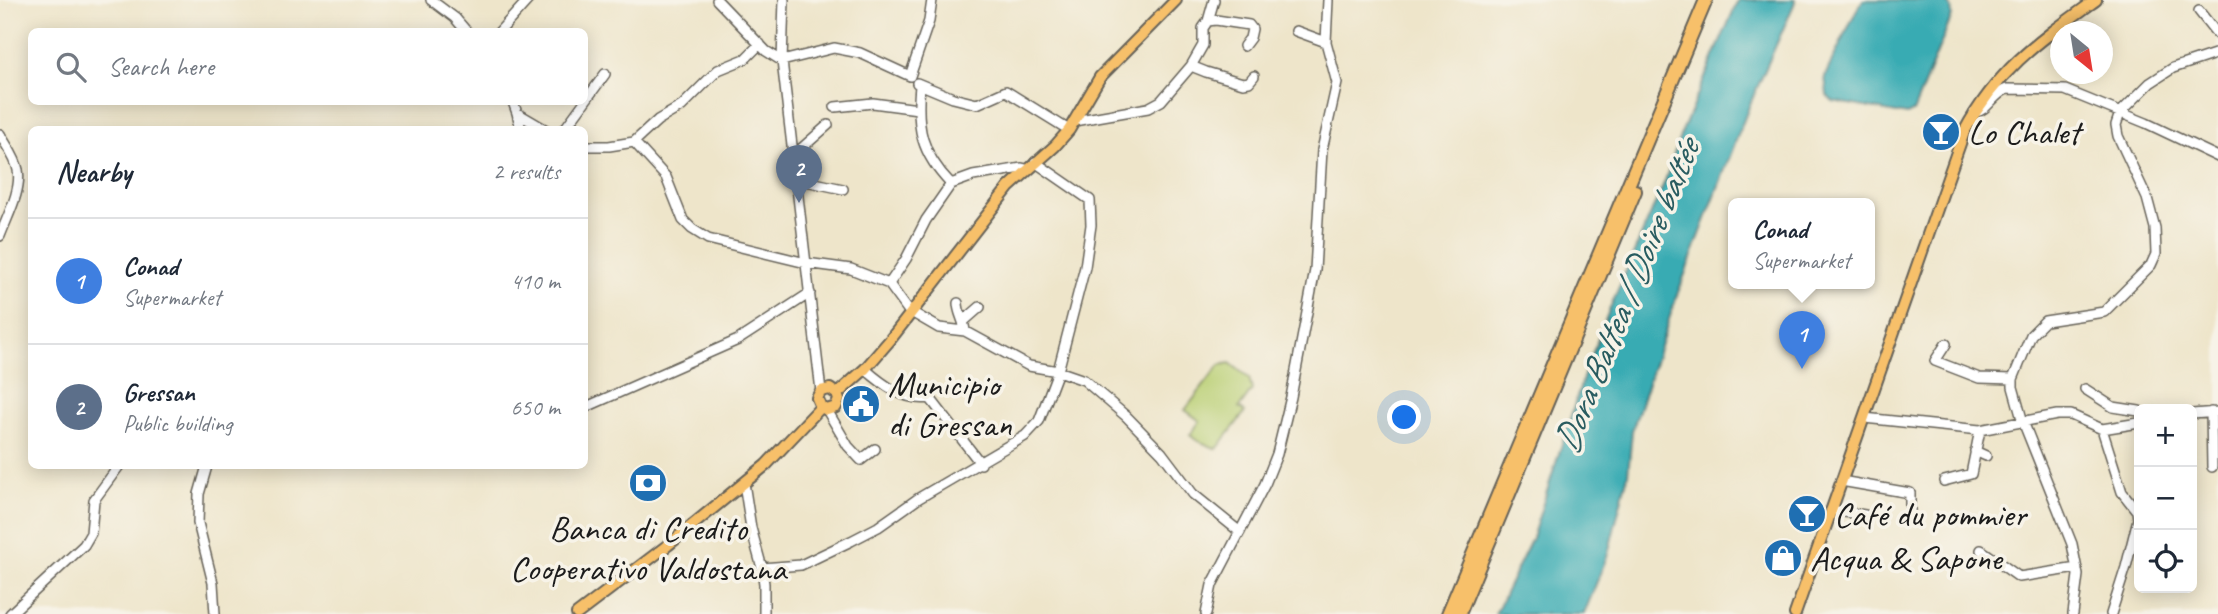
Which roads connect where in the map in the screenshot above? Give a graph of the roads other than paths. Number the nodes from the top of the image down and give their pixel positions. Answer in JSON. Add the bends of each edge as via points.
{"nodes":[{"id":1,"x":431,"y":0,"type":"edge"},
{"id":2,"x":528,"y":0,"type":"edge"},
{"id":3,"x":717,"y":0,"type":"edge"},
{"id":4,"x":784,"y":0,"type":"edge"},
{"id":5,"x":932,"y":0,"type":"edge"},
{"id":6,"x":1176,"y":0,"type":"edge"},
{"id":7,"x":1214,"y":0,"type":"edge"},
{"id":8,"x":1328,"y":0,"type":"edge"},
{"id":9,"x":1706,"y":0,"type":"edge"},
{"id":10,"x":1715,"y":0,"type":"edge"},
{"id":11,"x":2096,"y":0,"type":"edge"},
{"id":12,"x":2199,"y":11,"type":"dead end"},
{"id":13,"x":1208,"y":21,"type":"junction"},
{"id":14,"x":464,"y":28,"type":"edge"},
{"id":15,"x":503,"y":28,"type":"edge"},
{"id":16,"x":1296,"y":31,"type":"dead end"},
{"id":17,"x":2218,"y":35,"type":"edge"},
{"id":18,"x":1326,"y":41,"type":"junction"},
{"id":19,"x":760,"y":44,"type":"junction"},
{"id":20,"x":1244,"y":46,"type":"dead end"},
{"id":21,"x":2218,"y":53,"type":"edge"},
{"id":22,"x":782,"y":61,"type":"junction"},
{"id":23,"x":1191,"y":65,"type":"junction"},
{"id":24,"x":605,"y":74,"type":"dead end"},
{"id":25,"x":910,"y":76,"type":"junction"},
{"id":26,"x":1254,"y":76,"type":"dead end"},
{"id":27,"x":920,"y":85,"type":"junction"},
{"id":28,"x":588,"y":97,"type":"edge"},
{"id":29,"x":514,"y":105,"type":"edge"},
{"id":30,"x":582,"y":105,"type":"edge"},
{"id":31,"x":835,"y":107,"type":"dead end"},
{"id":32,"x":918,"y":109,"type":"junction"},
{"id":33,"x":517,"y":113,"type":"junction"},
{"id":34,"x":1974,"y":113,"type":"junction"},
{"id":35,"x":2120,"y":113,"type":"junction"},
{"id":36,"x":828,"y":125,"type":"dead end"},
{"id":37,"x":520,"y":126,"type":"edge"},
{"id":38,"x":539,"y":126,"type":"edge"},
{"id":39,"x":567,"y":126,"type":"edge"},
{"id":40,"x":1071,"y":126,"type":"junction"},
{"id":41,"x":0,"y":134,"type":"edge"},
{"id":42,"x":634,"y":142,"type":"junction"},
{"id":43,"x":588,"y":146,"type":"edge"},
{"id":44,"x":794,"y":155,"type":"junction"},
{"id":45,"x":2218,"y":158,"type":"edge"},
{"id":46,"x":1030,"y":166,"type":"junction"},
{"id":47,"x":796,"y":179,"type":"junction"},
{"id":48,"x":951,"y":184,"type":"junction"},
{"id":49,"x":843,"y":189,"type":"dead end"},
{"id":50,"x":0,"y":236,"type":"edge"},
{"id":51,"x":806,"y":263,"type":"junction"},
{"id":52,"x":889,"y":284,"type":"junction"},
{"id":53,"x":810,"y":293,"type":"junction"},
{"id":54,"x":958,"y":303,"type":"dead end"},
{"id":55,"x":980,"y":307,"type":"dead end"},
{"id":56,"x":912,"y":312,"type":"junction"},
{"id":57,"x":965,"y":326,"type":"junction"},
{"id":58,"x":1946,"y":344,"type":"dead end"},
{"id":59,"x":865,"y":369,"type":"junction"},
{"id":60,"x":1058,"y":371,"type":"junction"},
{"id":61,"x":2013,"y":379,"type":"junction"},
{"id":62,"x":2085,"y":389,"type":"dead end"},
{"id":63,"x":821,"y":391,"type":"junction"},
{"id":64,"x":837,"y":394,"type":"junction"},
{"id":65,"x":588,"y":406,"type":"edge"},
{"id":66,"x":824,"y":409,"type":"junction"},
{"id":67,"x":2134,"y":410,"type":"edge"},
{"id":68,"x":2214,"y":412,"type":"edge"},
{"id":69,"x":1864,"y":418,"type":"junction"},
{"id":70,"x":2024,"y":422,"type":"junction"},
{"id":71,"x":2134,"y":424,"type":"edge"},
{"id":72,"x":2102,"y":429,"type":"junction"},
{"id":73,"x":1980,"y":430,"type":"junction"},
{"id":74,"x":875,"y":449,"type":"dead end"},
{"id":75,"x":1975,"y":451,"type":"junction"},
{"id":76,"x":1986,"y":456,"type":"dead end"},
{"id":77,"x":981,"y":464,"type":"junction"},
{"id":78,"x":2213,"y":467,"type":"dead end"},
{"id":79,"x":116,"y":469,"type":"edge"},
{"id":80,"x":206,"y":469,"type":"edge"},
{"id":81,"x":1841,"y":481,"type":"junction"},
{"id":82,"x":1944,"y":481,"type":"dead end"},
{"id":83,"x":744,"y":483,"type":"junction"},
{"id":84,"x":2134,"y":507,"type":"edge"},
{"id":85,"x":1831,"y":510,"type":"junction"},
{"id":86,"x":1865,"y":515,"type":"dead end"},
{"id":87,"x":1910,"y":518,"type":"dead end"},
{"id":88,"x":2136,"y":530,"type":"edge"},
{"id":89,"x":1240,"y":532,"type":"junction"},
{"id":90,"x":1981,"y":550,"type":"dead end"},
{"id":91,"x":762,"y":568,"type":"junction"},
{"id":92,"x":2077,"y":568,"type":"junction"},
{"id":93,"x":10,"y":614,"type":"edge"},
{"id":94,"x":215,"y":614,"type":"edge"},
{"id":95,"x":577,"y":614,"type":"edge"},
{"id":96,"x":764,"y":614,"type":"edge"},
{"id":97,"x":1206,"y":614,"type":"edge"},
{"id":98,"x":1448,"y":614,"type":"edge"},
{"id":99,"x":1459,"y":614,"type":"edge"},
{"id":100,"x":1795,"y":614,"type":"edge"},
{"id":101,"x":2073,"y":614,"type":"edge"},
{"id":102,"x":2111,"y":614,"type":"edge"}],
"edges":[{"from":1,"to":14,"type":"street"},
{"from":2,"to":15,"type":"street"},
{"from":3,"to":19,"type":"street"},
{"from":4,"to":22,"type":"street"},
{"from":5,"to":25,"type":"street"},
{"from":6,"to":40,"type":"main road","via":[[1100,77]]},
{"from":7,"to":13,"type":"street"},
{"from":8,"to":18,"type":"street"},
{"from":9,"to":98,"type":"highway"},
{"from":10,"to":99,"type":"highway"},
{"from":11,"to":34,"type":"main road","via":[[2011,65]]},
{"from":12,"to":17,"type":"street"},
{"from":13,"to":20,"type":"street","via":[[1249,25],[1250,38]]},
{"from":13,"to":23,"type":"street","via":[[1203,45]]},
{"from":16,"to":18,"type":"street"},
{"from":18,"to":89,"type":"street","via":[[1337,83],[1322,150],[1315,270],[1277,454]]},
{"from":19,"to":22,"type":"street"},
{"from":19,"to":42,"type":"street","via":[[745,59],[718,71]]},
{"from":21,"to":35,"type":"street","via":[[2163,74]]},
{"from":22,"to":25,"type":"street","via":[[834,48],[860,53]]},
{"from":22,"to":44,"type":"street"},
{"from":23,"to":26,"type":"street","via":[[1243,83]]},
{"from":23,"to":40,"type":"street","via":[[1161,101],[1148,108]]},
{"from":24,"to":28,"type":"street"},
{"from":25,"to":27,"type":"street"},
{"from":27,"to":32,"type":"street"},
{"from":27,"to":40,"type":"street","via":[[977,104],[1006,91]]},
{"from":29,"to":33,"type":"street"},
{"from":30,"to":39,"type":"street"},
{"from":31,"to":32,"type":"street","via":[[873,103]]},
{"from":32,"to":48,"type":"street","via":[[925,150]]},
{"from":33,"to":37,"type":"street"},
{"from":33,"to":38,"type":"street"},
{"from":34,"to":35,"type":"street","via":[[1983,111],[2001,92],[2019,88],[2065,90]]},
{"from":34,"to":69,"type":"main road","via":[[1953,158]]},
{"from":35,"to":45,"type":"street"},
{"from":35,"to":61,"type":"street","via":[[2118,136],[2147,198],[2156,254],[2151,265],[2104,312],[2045,321],[2038,327]]},
{"from":36,"to":44,"type":"street"},
{"from":40,"to":46,"type":"main road"},
{"from":41,"to":50,"type":"street","via":[[18,167],[14,198]]},
{"from":42,"to":43,"type":"street"},
{"from":42,"to":51,"type":"street","via":[[666,177],[691,229],[708,239]]},
{"from":44,"to":47,"type":"street"},
{"from":46,"to":48,"type":"street"},
{"from":46,"to":56,"type":"main road"},
{"from":46,"to":60,"type":"street","via":[[1090,200],[1085,267]]},
{"from":47,"to":49,"type":"street"},
{"from":47,"to":51,"type":"street"},
{"from":48,"to":52,"type":"street"},
{"from":51,"to":52,"type":"street","via":[[851,269]]},
{"from":51,"to":53,"type":"street"},
{"from":52,"to":56,"type":"street"},
{"from":53,"to":63,"type":"street"},
{"from":53,"to":65,"type":"street","via":[[738,340]]},
{"from":54,"to":57,"type":"street"},
{"from":55,"to":57,"type":"street"},
{"from":56,"to":57,"type":"street","via":[[939,328]]},
{"from":56,"to":59,"type":"main road"},
{"from":57,"to":60,"type":"street","via":[[1028,366]]},
{"from":58,"to":61,"type":"street","via":[[1935,361],[1979,378]]},
{"from":59,"to":64,"type":"main road"},
{"from":59,"to":77,"type":"street","via":[[887,388],[921,400],[930,398]]},
{"from":60,"to":77,"type":"street","via":[[1039,421],[1025,436]]},
{"from":60,"to":89,"type":"street","via":[[1084,380],[1127,417],[1193,494]]},
{"from":61,"to":70,"type":"street"},
{"from":62,"to":67,"type":"street","via":[[2113,407]]},
{"from":63,"to":64,"type":"main road","via":[[830,388]]},
{"from":63,"to":66,"type":"main road","via":[[817,398]]},
{"from":64,"to":66,"type":"main road","via":[[838,404]]},
{"from":66,"to":74,"type":"street","via":[[861,460]]},
{"from":66,"to":83,"type":"main road"},
{"from":68,"to":78,"type":"street"},
{"from":69,"to":73,"type":"street"},
{"from":69,"to":81,"type":"main road"},
{"from":70,"to":72,"type":"street","via":[[2071,415]]},
{"from":70,"to":73,"type":"street"},
{"from":70,"to":92,"type":"street","via":[[2064,520]]},
{"from":71,"to":72,"type":"street"},
{"from":72,"to":84,"type":"street","via":[[2122,492]]},
{"from":73,"to":75,"type":"street"},
{"from":75,"to":76,"type":"street"},
{"from":75,"to":82,"type":"street","via":[[1971,474]]},
{"from":77,"to":91,"type":"street","via":[[852,541],[801,565]]},
{"from":79,"to":93,"type":"street","via":[[94,500],[91,533],[84,545]]},
{"from":80,"to":94,"type":"street","via":[[198,523],[213,583]]},
{"from":81,"to":85,"type":"main road"},
{"from":81,"to":87,"type":"street","via":[[1910,493]]},
{"from":83,"to":91,"type":"street"},
{"from":83,"to":95,"type":"main road"},
{"from":85,"to":86,"type":"street"},
{"from":85,"to":100,"type":"main road"},
{"from":88,"to":102,"type":"street"},
{"from":89,"to":97,"type":"street","via":[[1212,584]]},
{"from":90,"to":92,"type":"street","via":[[2019,577]]},
{"from":91,"to":96,"type":"street"},
{"from":92,"to":101,"type":"street"}]}
